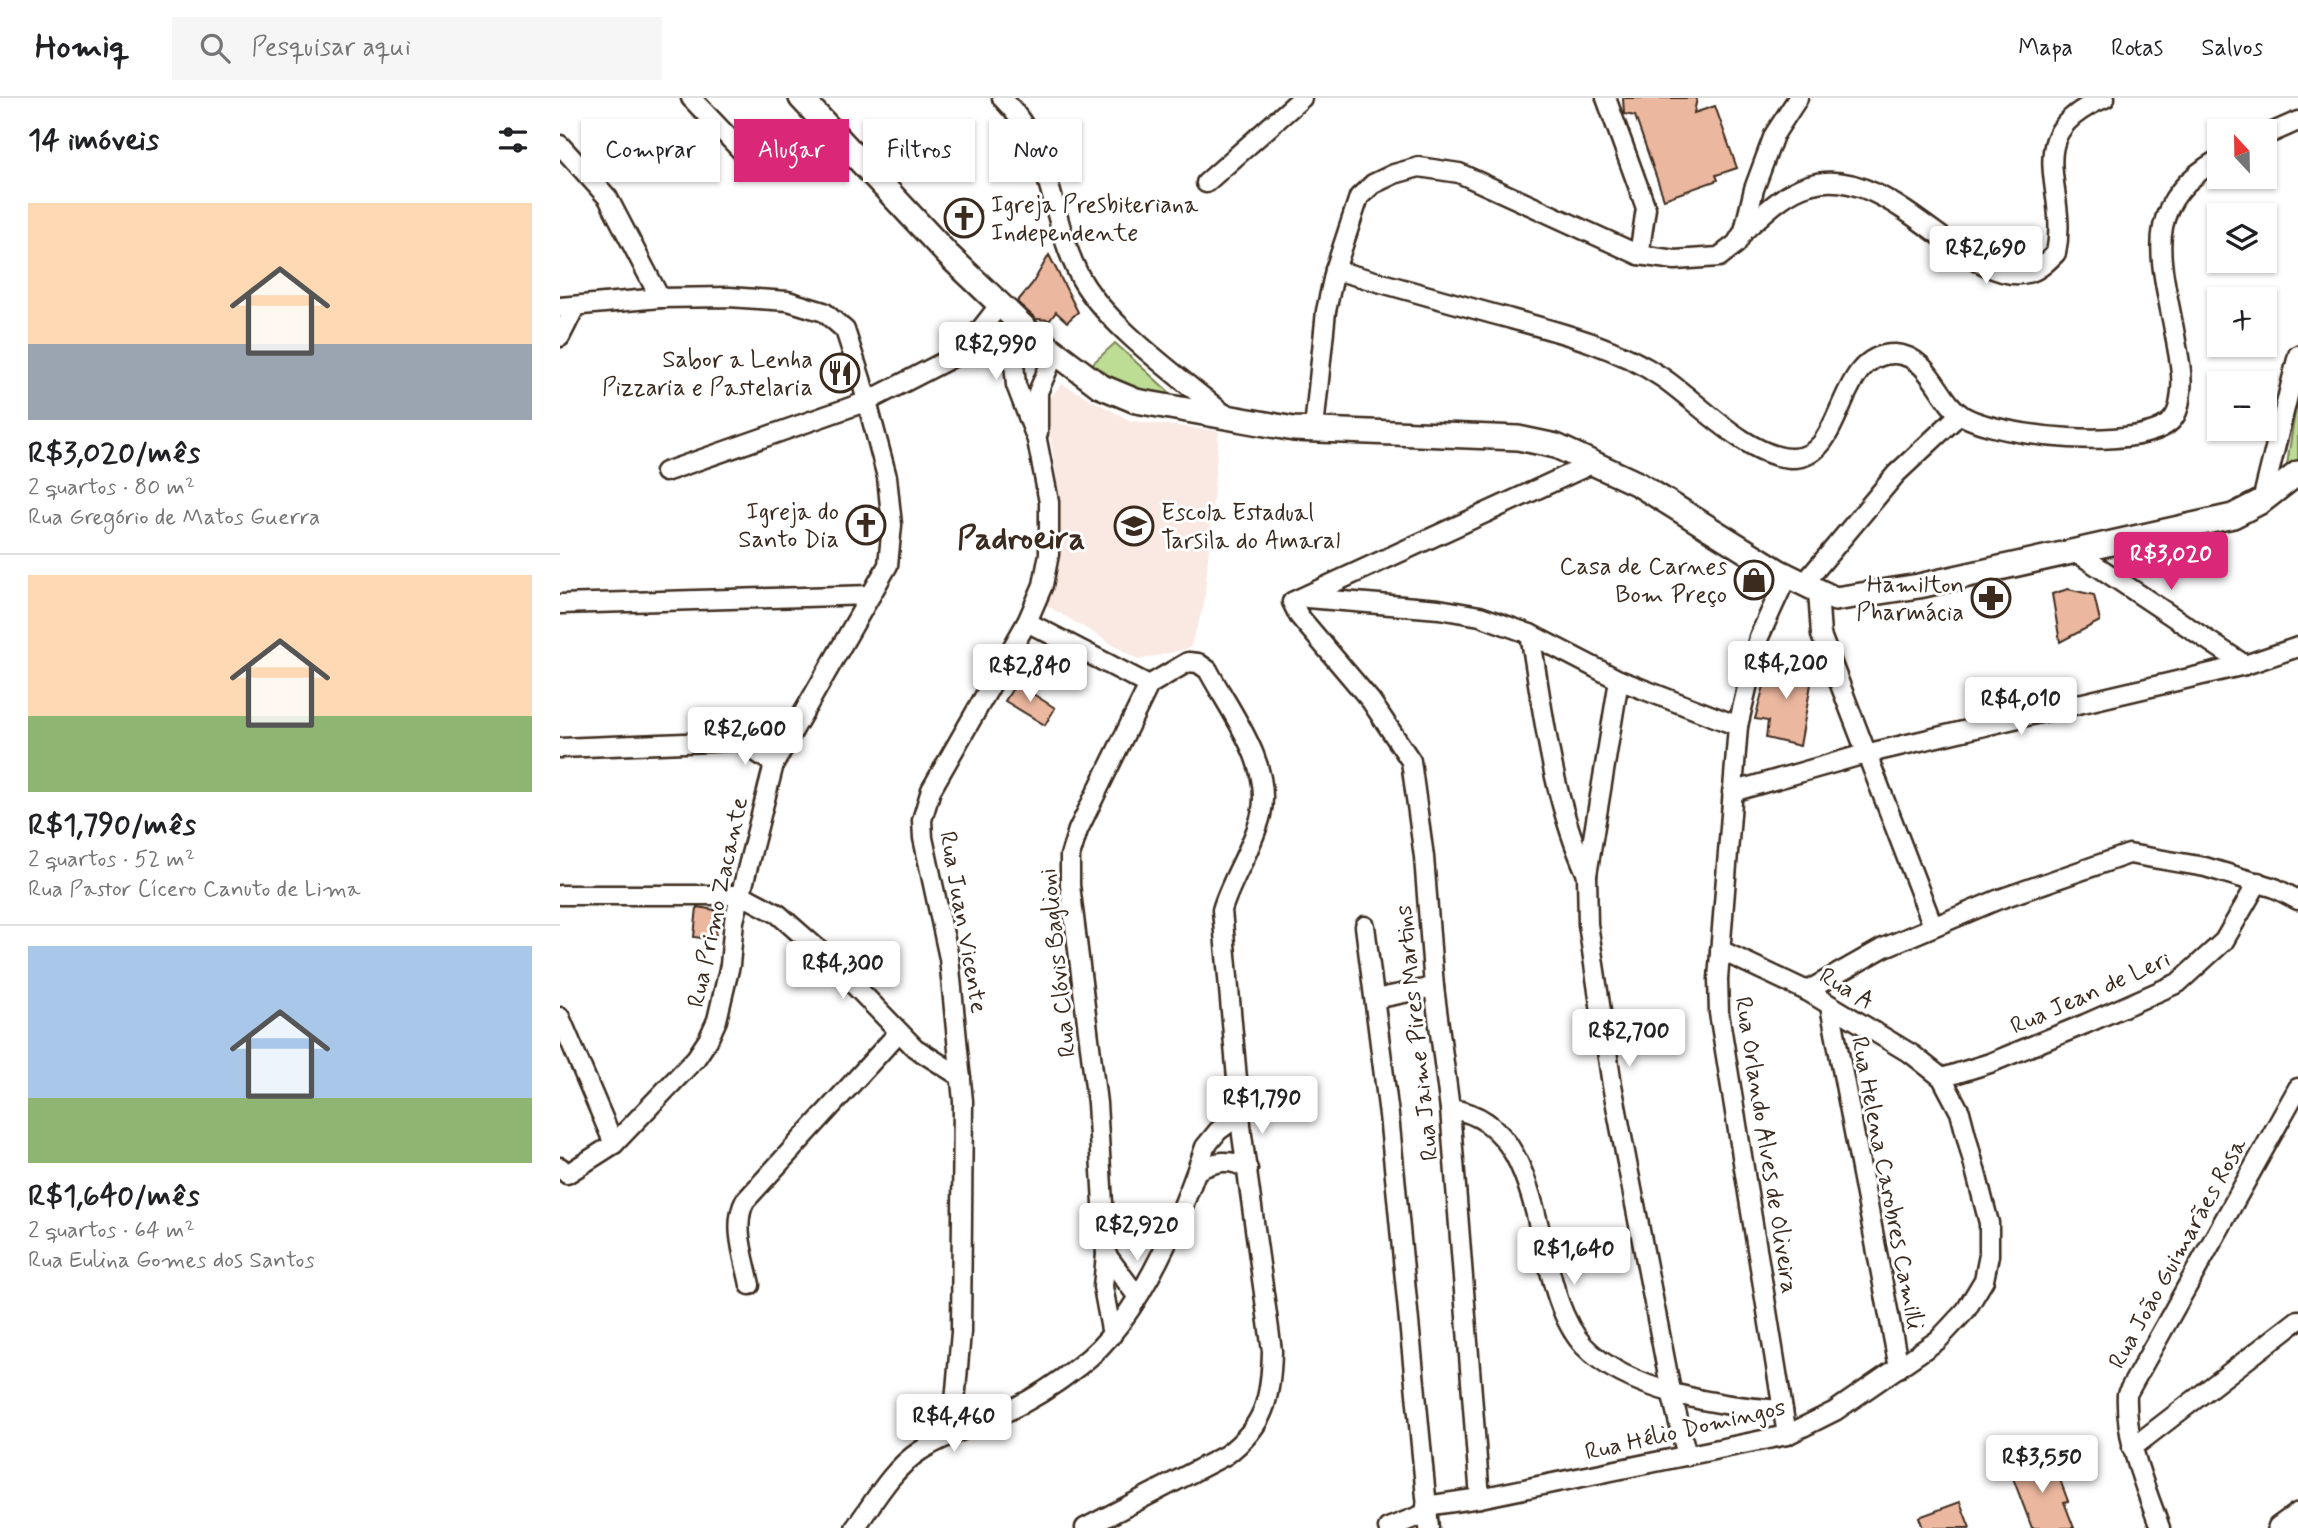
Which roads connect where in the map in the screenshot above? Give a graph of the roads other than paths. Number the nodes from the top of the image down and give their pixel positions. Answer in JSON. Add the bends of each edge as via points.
{"nodes":[{"id":1,"x":691,"y":98,"type":"edge"},
{"id":2,"x":801,"y":98,"type":"edge"},
{"id":3,"x":1002,"y":98,"type":"edge"},
{"id":4,"x":1302,"y":98,"type":"edge"},
{"id":5,"x":1606,"y":98,"type":"edge"},
{"id":6,"x":1798,"y":98,"type":"edge"},
{"id":7,"x":2105,"y":98,"type":"edge"},
{"id":8,"x":2298,"y":121,"type":"edge"},
{"id":9,"x":2277,"y":130,"type":"edge"},
{"id":10,"x":734,"y":143,"type":"edge"},
{"id":11,"x":560,"y":145,"type":"edge"},
{"id":12,"x":2207,"y":168,"type":"edge"},
{"id":13,"x":1206,"y":183,"type":"dead end"},
{"id":14,"x":1744,"y":231,"type":"junction"},
{"id":15,"x":1639,"y":255,"type":"junction"},
{"id":16,"x":1335,"y":270,"type":"junction"},
{"id":17,"x":660,"y":298,"type":"junction"},
{"id":18,"x":1001,"y":303,"type":"junction"},
{"id":19,"x":568,"y":307,"type":"edge"},
{"id":20,"x":1031,"y":334,"type":"junction"},
{"id":21,"x":560,"y":337,"type":"edge"},
{"id":22,"x":963,"y":352,"type":"junction"},
{"id":23,"x":1055,"y":353,"type":"junction"},
{"id":24,"x":2298,"y":355,"type":"edge"},
{"id":25,"x":868,"y":401,"type":"junction"},
{"id":26,"x":1959,"y":414,"type":"junction"},
{"id":27,"x":1231,"y":420,"type":"junction"},
{"id":28,"x":1314,"y":429,"type":"junction"},
{"id":29,"x":1037,"y":440,"type":"junction"},
{"id":30,"x":1596,"y":462,"type":"junction"},
{"id":31,"x":665,"y":472,"type":"dead end"},
{"id":32,"x":2298,"y":473,"type":"edge"},
{"id":33,"x":2262,"y":501,"type":"junction"},
{"id":34,"x":2076,"y":552,"type":"junction"},
{"id":35,"x":1802,"y":584,"type":"junction"},
{"id":36,"x":871,"y":595,"type":"junction"},
{"id":37,"x":1299,"y":600,"type":"junction"},
{"id":38,"x":560,"y":604,"type":"edge"},
{"id":39,"x":1027,"y":622,"type":"junction"},
{"id":40,"x":1530,"y":634,"type":"junction"},
{"id":41,"x":2298,"y":647,"type":"edge"},
{"id":42,"x":2245,"y":665,"type":"junction"},
{"id":43,"x":1619,"y":680,"type":"junction"},
{"id":44,"x":1149,"y":685,"type":"junction"},
{"id":45,"x":1738,"y":726,"type":"junction"},
{"id":46,"x":737,"y":739,"type":"junction"},
{"id":47,"x":786,"y":739,"type":"junction"},
{"id":48,"x":560,"y":748,"type":"edge"},
{"id":49,"x":1866,"y":754,"type":"junction"},
{"id":50,"x":774,"y":764,"type":"junction"},
{"id":51,"x":1732,"y":792,"type":"junction"},
{"id":52,"x":1587,"y":875,"type":"junction"},
{"id":53,"x":2258,"y":882,"type":"junction"},
{"id":54,"x":560,"y":895,"type":"edge"},
{"id":55,"x":742,"y":895,"type":"junction"},
{"id":56,"x":2298,"y":900,"type":"edge"},
{"id":57,"x":1365,"y":926,"type":"dead end"},
{"id":58,"x":1933,"y":926,"type":"junction"},
{"id":59,"x":1720,"y":950,"type":"junction"},
{"id":60,"x":1434,"y":987,"type":"junction"},
{"id":61,"x":1807,"y":991,"type":"junction"},
{"id":62,"x":1375,"y":999,"type":"junction"},
{"id":63,"x":1829,"y":1006,"type":"junction"},
{"id":64,"x":560,"y":1017,"type":"edge"},
{"id":65,"x":900,"y":1032,"type":"junction"},
{"id":66,"x":961,"y":1077,"type":"junction"},
{"id":67,"x":1942,"y":1078,"type":"junction"},
{"id":68,"x":2298,"y":1088,"type":"edge"},
{"id":69,"x":1450,"y":1109,"type":"junction"},
{"id":70,"x":1241,"y":1114,"type":"junction"},
{"id":71,"x":614,"y":1144,"type":"junction"},
{"id":72,"x":1248,"y":1169,"type":"junction"},
{"id":73,"x":1198,"y":1170,"type":"junction"},
{"id":74,"x":564,"y":1171,"type":"edge"},
{"id":75,"x":1106,"y":1254,"type":"junction"},
{"id":76,"x":750,"y":1285,"type":"dead end"},
{"id":77,"x":1137,"y":1296,"type":"junction"},
{"id":78,"x":2298,"y":1320,"type":"edge"},
{"id":79,"x":1112,"y":1335,"type":"junction"},
{"id":80,"x":1899,"y":1368,"type":"junction"},
{"id":81,"x":1671,"y":1391,"type":"junction"},
{"id":82,"x":955,"y":1402,"type":"junction"},
{"id":83,"x":1012,"y":1408,"type":"junction"},
{"id":84,"x":1783,"y":1410,"type":"junction"},
{"id":85,"x":948,"y":1435,"type":"junction"},
{"id":86,"x":1787,"y":1435,"type":"junction"},
{"id":87,"x":2132,"y":1448,"type":"junction"},
{"id":88,"x":1687,"y":1456,"type":"junction"},
{"id":89,"x":1480,"y":1498,"type":"junction"},
{"id":90,"x":2298,"y":1515,"type":"edge"},
{"id":91,"x":1427,"y":1516,"type":"edge"},
{"id":92,"x":1108,"y":1522,"type":"edge"},
{"id":93,"x":855,"y":1528,"type":"edge"},
{"id":94,"x":1085,"y":1528,"type":"edge"},
{"id":95,"x":1388,"y":1528,"type":"edge"},
{"id":96,"x":2160,"y":1528,"type":"edge"},
{"id":97,"x":2280,"y":1528,"type":"edge"}],
"edges":[{"from":1,"to":10,"type":"street"},
{"from":2,"to":18,"type":"main road","via":[[948,254]]},
{"from":3,"to":27,"type":"street","via":[[1029,130],[1040,153],[1077,272],[1090,293],[1109,316]]},
{"from":4,"to":13,"type":"street"},
{"from":5,"to":15,"type":"street","via":[[1646,208]]},
{"from":6,"to":14,"type":"street","via":[[1774,135]]},
{"from":7,"to":14,"type":"street","via":[[2080,109],[2062,126],[2053,147],[2060,237],[2056,253],[2032,272],[1998,271],[1880,194],[1845,181],[1809,185],[1767,210]]},
{"from":8,"to":9,"type":"street"},
{"from":11,"to":17,"type":"street","via":[[608,198]]},
{"from":12,"to":26,"type":"street","via":[[2168,203],[2161,228],[2161,256],[2183,378],[2172,421],[2144,433],[2058,437],[1983,425]]},
{"from":14,"to":15,"type":"street","via":[[1719,257],[1675,260]]},
{"from":15,"to":16,"type":"street","via":[[1459,173],[1419,167],[1373,184],[1359,197]]},
{"from":16,"to":26,"type":"street","via":[[1554,330],[1618,353],[1662,377],[1758,449],[1788,458],[1803,457],[1820,445],[1856,376],[1875,360],[1895,354],[1933,376]]},
{"from":16,"to":28,"type":"street","via":[[1326,311]]},
{"from":17,"to":19,"type":"street","name":"Rua Primo Zacante"},
{"from":17,"to":25,"type":"street","name":"Rua Primo Zacante","via":[[788,301],[824,312],[845,330]]},
{"from":18,"to":20,"type":"main road"},
{"from":18,"to":22,"type":"street"},
{"from":19,"to":21,"type":"street"},
{"from":20,"to":22,"type":"street"},
{"from":20,"to":23,"type":"main road"},
{"from":20,"to":29,"type":"street","name":"Rua Juan Vicente","via":[[1016,349],[1014,363],[1016,385]]},
{"from":22,"to":25,"type":"street"},
{"from":23,"to":27,"type":"main road","via":[[1101,386],[1136,401]]},
{"from":23,"to":29,"type":"street","name":"Rua Juan Vicente","via":[[1038,392]]},
{"from":24,"to":33,"type":"street"},
{"from":25,"to":31,"type":"street"},
{"from":25,"to":36,"type":"street","name":"Rua Primo Zacante","via":[[887,477],[892,526],[888,565]]},
{"from":26,"to":35,"type":"street","name":"Rua Orlando Alves de Oliveira","via":[[1887,483]]},
{"from":27,"to":28,"type":"main road"},
{"from":28,"to":30,"type":"main road","via":[[1518,438],[1556,446]]},
{"from":29,"to":39,"type":"street","name":"Rua Juan Vicente","via":[[1049,502],[1049,554],[1043,585]]},
{"from":30,"to":35,"type":"main road"},
{"from":30,"to":37,"type":"street"},
{"from":32,"to":33,"type":"main road"},
{"from":33,"to":34,"type":"main road","via":[[2233,516]]},
{"from":34,"to":35,"type":"main road","via":[[1835,598]]},
{"from":34,"to":42,"type":"street"},
{"from":35,"to":45,"type":"street","name":"Rua Orlando Alves de Oliveira","via":[[1759,637]]},
{"from":35,"to":49,"type":"street"},
{"from":36,"to":38,"type":"street"},
{"from":36,"to":47,"type":"street","name":"Rua Primo Zacante"},
{"from":37,"to":40,"type":"street","via":[[1439,609],[1480,616]]},
{"from":37,"to":60,"type":"street","name":"Rua Jaime Pires Martins","via":[[1299,616],[1371,701],[1412,761]]},
{"from":39,"to":44,"type":"street"},
{"from":39,"to":66,"type":"street","name":"Rua Juan Vicente","via":[[931,790],[922,820],[948,958]]},
{"from":40,"to":43,"type":"street"},
{"from":40,"to":52,"type":"street","via":[[1554,781]]},
{"from":41,"to":42,"type":"street"},
{"from":42,"to":49,"type":"street"},
{"from":43,"to":45,"type":"street"},
{"from":43,"to":52,"type":"street"},
{"from":44,"to":70,"type":"street","via":[[1188,662],[1208,670],[1252,752],[1264,794],[1251,842],[1222,910]]},
{"from":44,"to":75,"type":"street","name":"Rua Clóvis Baglioni","via":[[1095,793],[1070,856],[1096,1095]]},
{"from":45,"to":51,"type":"street","name":"Rua Orlando Alves de Oliveira"},
{"from":46,"to":47,"type":"street"},
{"from":46,"to":48,"type":"street"},
{"from":46,"to":50,"type":"street"},
{"from":47,"to":50,"type":"street","name":"Rua Primo Zacante"},
{"from":49,"to":51,"type":"street"},
{"from":49,"to":58,"type":"street"},
{"from":50,"to":55,"type":"street","name":"Rua Primo Zacante"},
{"from":51,"to":59,"type":"street","name":"Rua Orlando Alves de Oliveira"},
{"from":52,"to":81,"type":"street","via":[[1588,924],[1608,1059]]},
{"from":53,"to":56,"type":"street"},
{"from":53,"to":58,"type":"street","via":[[2205,866],[2129,854]]},
{"from":53,"to":67,"type":"street","name":"Rua Jean de Leri","via":[[2224,941],[2178,983],[2049,1039]]},
{"from":54,"to":55,"type":"street"},
{"from":55,"to":65,"type":"street","via":[[788,923]]},
{"from":55,"to":71,"type":"street","name":"Rua Primo Zacante","via":[[730,965],[708,1040]]},
{"from":57,"to":62,"type":"street"},
{"from":58,"to":61,"type":"street","via":[[1882,948]]},
{"from":59,"to":61,"type":"street","name":"Rua A"},
{"from":59,"to":84,"type":"street","name":"Rua Orlando Alves de Oliveira","via":[[1719,1013]]},
{"from":60,"to":62,"type":"street"},
{"from":60,"to":69,"type":"street","name":"Rua Jaime Pires Martins"},
{"from":61,"to":63,"type":"street","name":"Rua A"},
{"from":62,"to":91,"type":"street"},
{"from":63,"to":67,"type":"street","name":"Rua A","via":[[1913,1055]]},
{"from":63,"to":80,"type":"street","name":"Rua Helena Carobres Camilli"},
{"from":64,"to":71,"type":"street"},
{"from":65,"to":66,"type":"street","via":[[915,1048]]},
{"from":65,"to":76,"type":"street","via":[[745,1201],[739,1227]]},
{"from":66,"to":82,"type":"street","name":"Rua Juan Vicente","via":[[961,1332]]},
{"from":67,"to":80,"type":"street","name":"Rua Hélio Domingos","via":[[1968,1135],[1989,1223],[1989,1255],[1984,1280],[1966,1310],[1938,1340]]},
{"from":68,"to":87,"type":"street","name":"Rua João Guimarães Rosa","via":[[2141,1363],[2127,1394]]},
{"from":69,"to":81,"type":"street","via":[[1471,1112],[1507,1142],[1531,1199],[1553,1287],[1583,1344],[1623,1374]]},
{"from":69,"to":89,"type":"street","name":"Rua Jaime Pires Martins"},
{"from":70,"to":72,"type":"street"},
{"from":70,"to":73,"type":"street","via":[[1218,1130],[1205,1147]]},
{"from":71,"to":74,"type":"street","name":"Rua Primo Zacante"},
{"from":72,"to":73,"type":"street","via":[[1229,1161],[1213,1162]]},
{"from":72,"to":92,"type":"street","via":[[1272,1351],[1267,1402],[1243,1443]]},
{"from":73,"to":77,"type":"street"},
{"from":75,"to":77,"type":"street"},
{"from":75,"to":79,"type":"street","name":"Rua Clóvis Baglioni","via":[[1103,1287]]},
{"from":77,"to":79,"type":"street"},
{"from":78,"to":87,"type":"street"},
{"from":79,"to":83,"type":"street","via":[[1079,1367]]},
{"from":80,"to":86,"type":"street","name":"Rua Hélio Domingos","via":[[1835,1411]]},
{"from":81,"to":84,"type":"street","via":[[1732,1406]]},
{"from":81,"to":88,"type":"street"},
{"from":82,"to":83,"type":"street","via":[[969,1411]]},
{"from":82,"to":85,"type":"street","name":"Rua Juan Vicente"},
{"from":83,"to":85,"type":"street"},
{"from":84,"to":86,"type":"street","name":"Rua Orlando Alves de Oliveira"},
{"from":85,"to":93,"type":"street","via":[[898,1469]]},
{"from":86,"to":88,"type":"street","name":"Rua Hélio Domingos"},
{"from":87,"to":96,"type":"street","name":"Rua João Guimarães Rosa"},
{"from":88,"to":89,"type":"street","name":"Rua Hélio Domingos"},
{"from":89,"to":91,"type":"street","name":"Rua Hélio Domingos"},
{"from":90,"to":97,"type":"main road"},
{"from":91,"to":95,"type":"street","name":"Rua Hélio Domingos"},
{"from":92,"to":94,"type":"street"}]}
